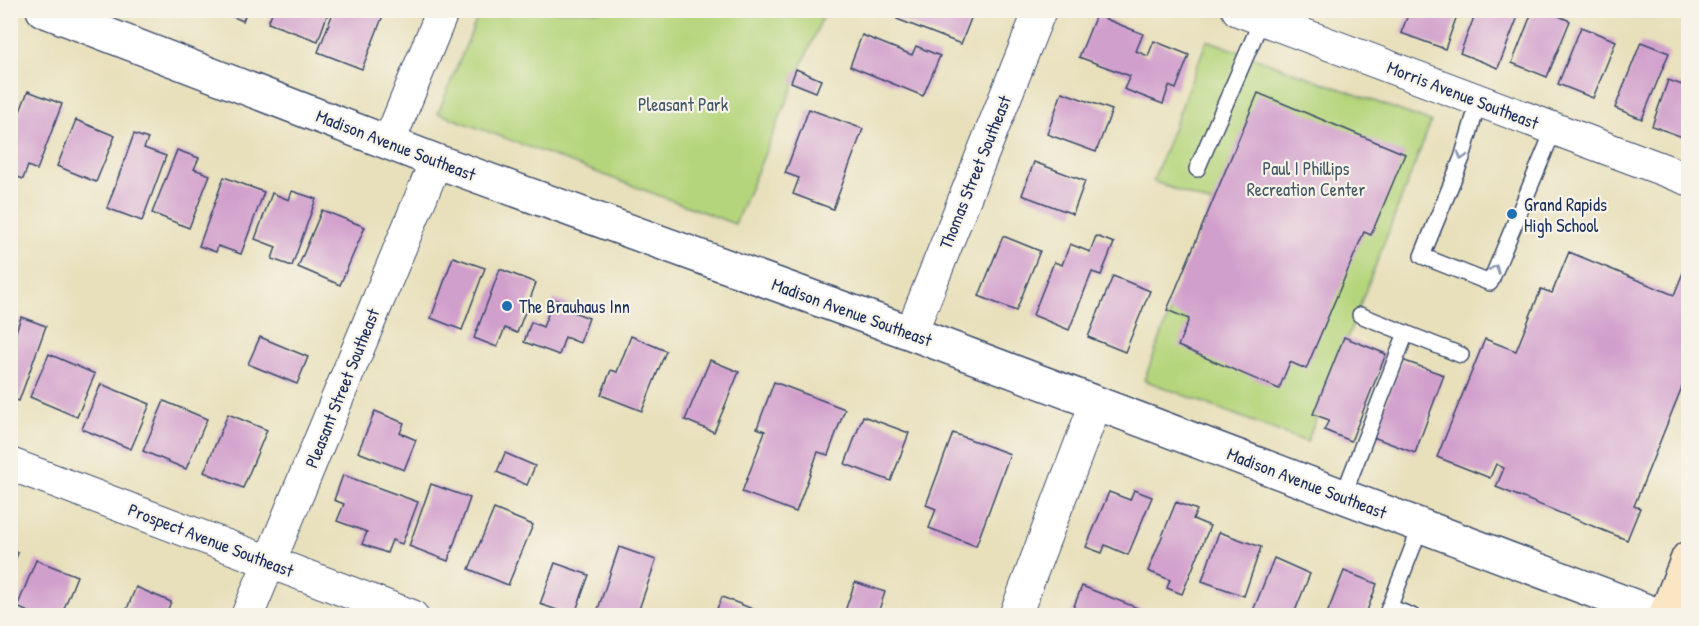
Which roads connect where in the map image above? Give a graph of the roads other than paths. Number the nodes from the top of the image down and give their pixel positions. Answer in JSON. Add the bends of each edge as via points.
{"nodes":[{"id":1,"x":43,"y":10,"type":"edge"},
{"id":2,"x":443,"y":10,"type":"edge"},
{"id":3,"x":1040,"y":10,"type":"edge"},
{"id":4,"x":1250,"y":15,"type":"edge"},
{"id":5,"x":1479,"y":100,"type":"junction"},
{"id":6,"x":1554,"y":129,"type":"junction"},
{"id":7,"x":389,"y":142,"type":"junction"},
{"id":8,"x":436,"y":161,"type":"junction"},
{"id":9,"x":1197,"y":169,"type":"dead end"},
{"id":10,"x":1689,"y":179,"type":"edge"},
{"id":11,"x":1360,"y":315,"type":"dead end"},
{"id":12,"x":911,"y":333,"type":"junction"},
{"id":13,"x":1406,"y":333,"type":"junction"},
{"id":14,"x":1461,"y":355,"type":"dead end"},
{"id":15,"x":1096,"y":403,"type":"junction"},
{"id":16,"x":10,"y":464,"type":"edge"},
{"id":17,"x":1343,"y":496,"type":"junction"},
{"id":18,"x":1421,"y":526,"type":"junction"},
{"id":19,"x":1689,"y":558,"type":"edge"},
{"id":20,"x":270,"y":562,"type":"junction"},
{"id":21,"x":1388,"y":611,"type":"edge"},
{"id":22,"x":248,"y":615,"type":"edge"},
{"id":23,"x":412,"y":615,"type":"edge"},
{"id":24,"x":1015,"y":615,"type":"edge"},
{"id":25,"x":1413,"y":615,"type":"edge"},
{"id":26,"x":1663,"y":615,"type":"edge"}],
"edges":[{"from":1,"to":7,"type":"street","name":"Madison Avenue Southeast"},
{"from":2,"to":7,"type":"street"},
{"from":3,"to":12,"type":"street","name":"Thomas Street Southeast"},
{"from":4,"to":5,"type":"street","name":"Morris Avenue Southeast"},
{"from":4,"to":9,"type":"lane"},
{"from":5,"to":6,"type":"street","name":"Morris Avenue Southeast"},
{"from":5,"to":6,"type":"lane","one_way":true,"via":[[1462,158],[1422,256],[1480,279],[1490,282]]},
{"from":6,"to":10,"type":"street","name":"Morris Avenue Southeast"},
{"from":7,"to":8,"type":"street","name":"Madison Avenue Southeast"},
{"from":8,"to":12,"type":"street","name":"Madison Avenue Southeast"},
{"from":8,"to":20,"type":"street","name":"Pleasant Street Southeast"},
{"from":11,"to":13,"type":"lane"},
{"from":12,"to":15,"type":"street","name":"Madison Avenue Southeast"},
{"from":13,"to":14,"type":"lane"},
{"from":13,"to":17,"type":"lane"},
{"from":15,"to":17,"type":"street","name":"Madison Avenue Southeast"},
{"from":15,"to":24,"type":"street"},
{"from":16,"to":20,"type":"street","name":"Prospect Avenue Southeast"},
{"from":17,"to":18,"type":"street","name":"Madison Avenue Southeast"},
{"from":18,"to":21,"type":"lane"},
{"from":18,"to":26,"type":"street","name":"Madison Avenue Southeast"},
{"from":19,"to":26,"type":"main road"},
{"from":20,"to":22,"type":"street","name":"Pleasant Street Southeast"},
{"from":20,"to":23,"type":"street","name":"Prospect Avenue Southeast"},
{"from":21,"to":25,"type":"lane"}]}
